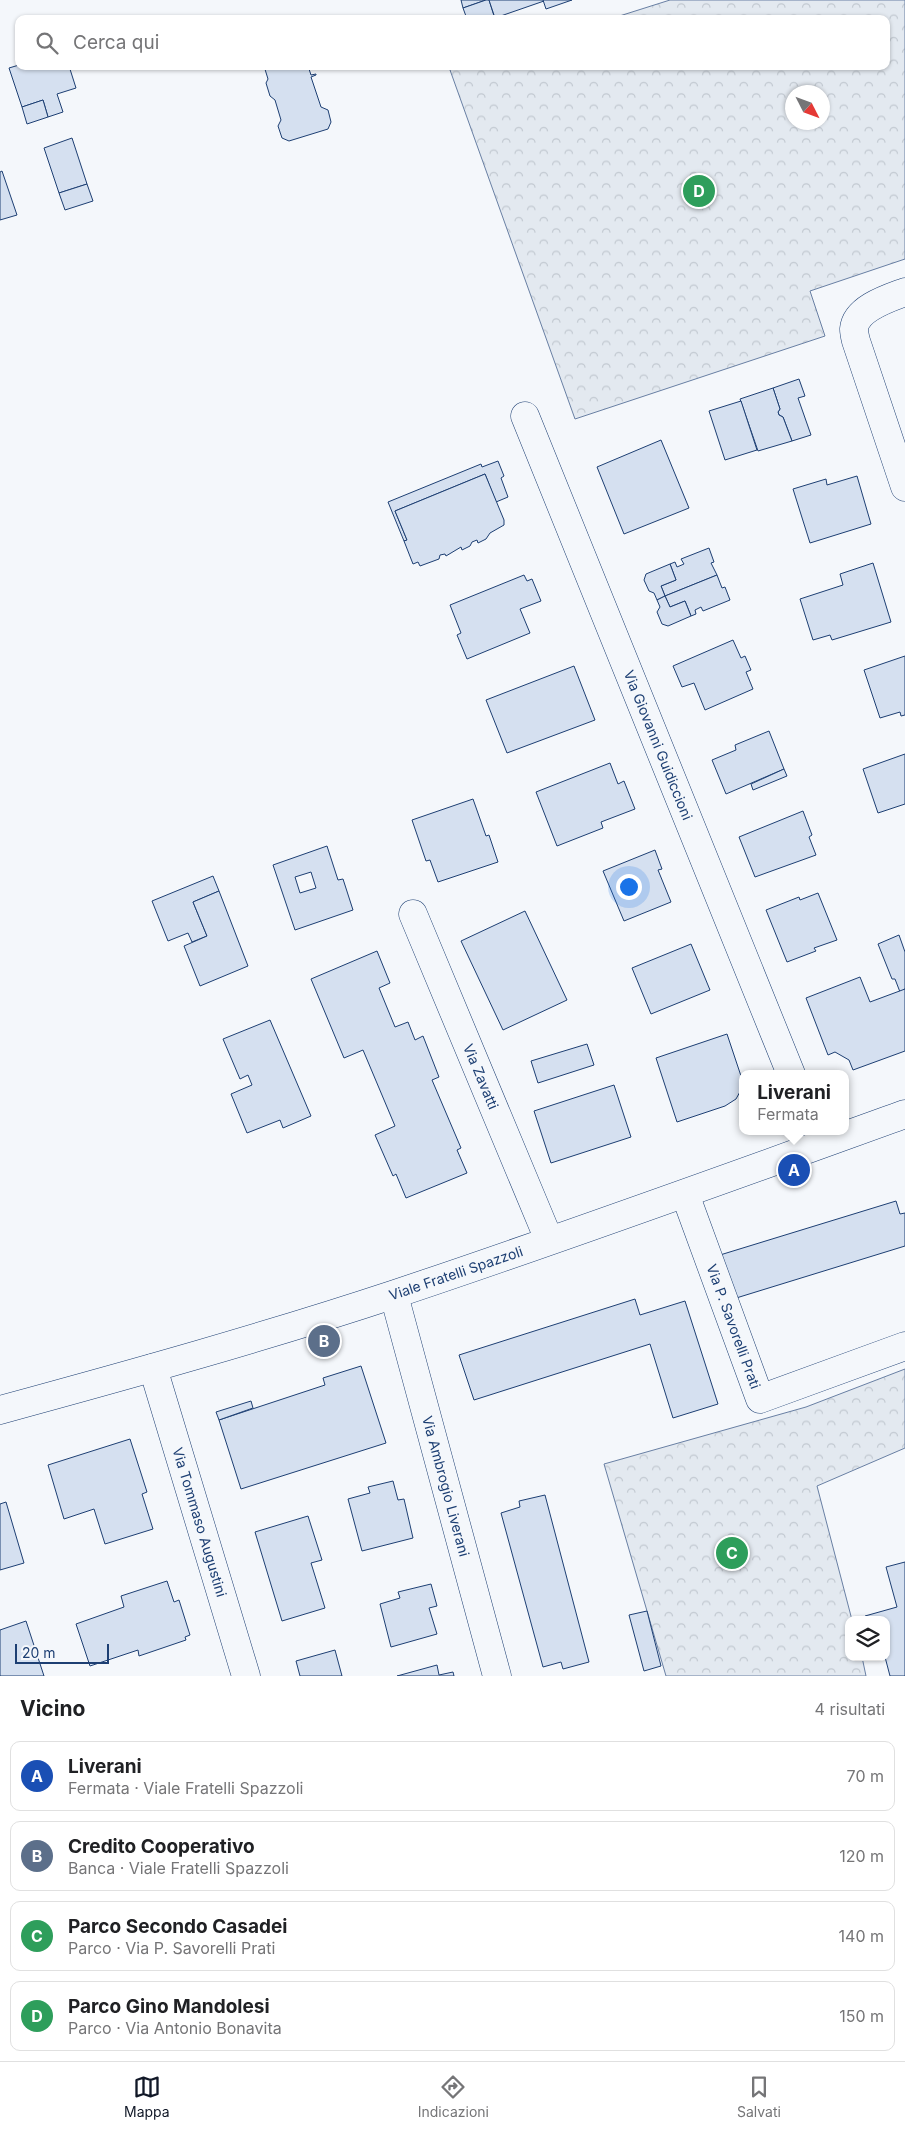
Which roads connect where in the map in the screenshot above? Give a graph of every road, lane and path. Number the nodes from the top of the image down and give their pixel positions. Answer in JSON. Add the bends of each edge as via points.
{"nodes":[{"id":1,"x":905,"y":292,"type":"edge"},
{"id":2,"x":525,"y":416,"type":"dead end"},
{"id":3,"x":905,"y":488,"type":"edge"},
{"id":4,"x":413,"y":914,"type":"dead end"},
{"id":5,"x":789,"y":1070,"type":"edge"},
{"id":6,"x":905,"y":1114,"type":"edge"},
{"id":7,"x":849,"y":1129,"type":"edge"},
{"id":8,"x":817,"y":1138,"type":"edge"},
{"id":9,"x":686,"y":1194,"type":"junction"},
{"id":10,"x":548,"y":1240,"type":"junction"},
{"id":11,"x":394,"y":1294,"type":"junction"},
{"id":12,"x":905,"y":1346,"type":"edge"},
{"id":13,"x":153,"y":1368,"type":"junction"},
{"id":14,"x":0,"y":1410,"type":"edge"},
{"id":15,"x":246,"y":1676,"type":"edge"},
{"id":16,"x":497,"y":1676,"type":"edge"}],
"edges":[{"from":1,"to":3,"type":"street","via":[[870,307],[854,329]]},
{"from":2,"to":5,"type":"street","name":"Via Giovanni Guidiccioni"},
{"from":4,"to":10,"type":"street","name":"Via Zavatti"},
{"from":6,"to":7,"type":"street","name":"Viale Fratelli Spazzoli"},
{"from":8,"to":9,"type":"street","name":"Viale Fratelli Spazzoli"},
{"from":9,"to":10,"type":"street","name":"Viale Fratelli Spazzoli"},
{"from":9,"to":12,"type":"street","name":"Via P. Savorelli Prati","via":[[760,1399]]},
{"from":10,"to":11,"type":"street","name":"Viale Fratelli Spazzoli"},
{"from":11,"to":13,"type":"street","name":"Viale Fratelli Spazzoli"},
{"from":11,"to":16,"type":"street","name":"Via Ambrogio Liverani"},
{"from":13,"to":14,"type":"street","name":"Viale Fratelli Spazzoli"},
{"from":13,"to":15,"type":"street","name":"Via Tommaso Augustini"}]}
